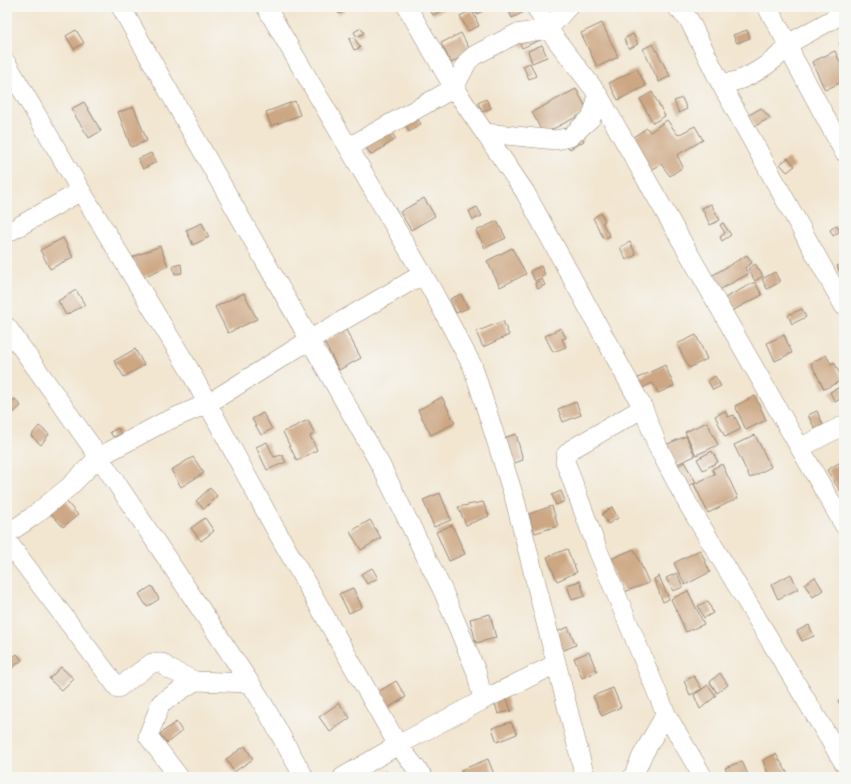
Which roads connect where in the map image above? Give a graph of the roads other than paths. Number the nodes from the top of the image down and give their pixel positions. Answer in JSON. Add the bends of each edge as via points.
{"nodes":[{"id":1,"x":121,"y":7,"type":"edge"},
{"id":2,"x":266,"y":7,"type":"edge"},
{"id":3,"x":407,"y":7,"type":"edge"},
{"id":4,"x":536,"y":7,"type":"edge"},
{"id":5,"x":568,"y":7,"type":"edge"},
{"id":6,"x":677,"y":7,"type":"edge"},
{"id":7,"x":767,"y":7,"type":"edge"},
{"id":8,"x":844,"y":13,"type":"edge"},
{"id":9,"x":548,"y":29,"type":"junction"},
{"id":10,"x":788,"y":44,"type":"junction"},
{"id":11,"x":7,"y":64,"type":"edge"},
{"id":12,"x":721,"y":84,"type":"junction"},
{"id":13,"x":454,"y":88,"type":"junction"},
{"id":14,"x":597,"y":93,"type":"junction"},
{"id":15,"x":485,"y":133,"type":"junction"},
{"id":16,"x":349,"y":147,"type":"junction"},
{"id":17,"x":844,"y":152,"type":"edge"},
{"id":18,"x":81,"y":190,"type":"junction"},
{"id":19,"x":7,"y":233,"type":"edge"},
{"id":20,"x":423,"y":274,"type":"junction"},
{"id":21,"x":844,"y":306,"type":"edge"},
{"id":22,"x":7,"y":327,"type":"edge"},
{"id":23,"x":311,"y":339,"type":"junction"},
{"id":24,"x":209,"y":403,"type":"junction"},
{"id":25,"x":643,"y":408,"type":"junction"},
{"id":26,"x":844,"y":425,"type":"edge"},
{"id":27,"x":800,"y":448,"type":"junction"},
{"id":28,"x":98,"y":457,"type":"junction"},
{"id":29,"x":844,"y":525,"type":"edge"},
{"id":30,"x":7,"y":534,"type":"edge"},
{"id":31,"x":7,"y":541,"type":"edge"},
{"id":32,"x":556,"y":664,"type":"junction"},
{"id":33,"x":195,"y":681,"type":"junction"},
{"id":34,"x":250,"y":683,"type":"junction"},
{"id":35,"x":483,"y":700,"type":"junction"},
{"id":36,"x":666,"y":714,"type":"junction"},
{"id":37,"x":398,"y":745,"type":"junction"},
{"id":38,"x":844,"y":763,"type":"edge"},
{"id":39,"x":179,"y":777,"type":"edge"},
{"id":40,"x":304,"y":777,"type":"edge"},
{"id":41,"x":343,"y":777,"type":"edge"},
{"id":42,"x":423,"y":777,"type":"edge"},
{"id":43,"x":585,"y":777,"type":"edge"},
{"id":44,"x":633,"y":777,"type":"edge"},
{"id":45,"x":703,"y":777,"type":"edge"}],
"edges":[{"from":1,"to":23,"type":"street"},
{"from":2,"to":16,"type":"street"},
{"from":3,"to":13,"type":"street"},
{"from":4,"to":9,"type":"street"},
{"from":5,"to":9,"type":"street"},
{"from":6,"to":12,"type":"street","via":[[689,20]]},
{"from":7,"to":10,"type":"street"},
{"from":8,"to":10,"type":"street"},
{"from":9,"to":13,"type":"street","via":[[516,34],[475,55],[468,61]]},
{"from":9,"to":14,"type":"street"},
{"from":10,"to":12,"type":"street","via":[[779,56],[740,80]]},
{"from":10,"to":17,"type":"street","via":[[794,60]]},
{"from":11,"to":18,"type":"street"},
{"from":12,"to":21,"type":"street"},
{"from":13,"to":15,"type":"street"},
{"from":13,"to":16,"type":"street"},
{"from":14,"to":15,"type":"street","via":[[591,118],[570,136],[556,140]]},
{"from":14,"to":27,"type":"street"},
{"from":15,"to":25,"type":"street","via":[[524,192]]},
{"from":16,"to":20,"type":"street"},
{"from":18,"to":19,"type":"street"},
{"from":18,"to":24,"type":"street"},
{"from":20,"to":23,"type":"street"},
{"from":20,"to":32,"type":"street","via":[[473,367],[484,398],[515,500]]},
{"from":22,"to":28,"type":"street"},
{"from":23,"to":24,"type":"street"},
{"from":23,"to":35,"type":"street","via":[[380,464],[443,591],[476,671]]},
{"from":24,"to":28,"type":"street","via":[[162,423]]},
{"from":24,"to":37,"type":"street","via":[[272,523]]},
{"from":25,"to":36,"type":"street","via":[[572,449],[566,455],[565,461],[597,548]]},
{"from":25,"to":38,"type":"street","via":[[658,447],[688,504]]},
{"from":26,"to":27,"type":"street"},
{"from":27,"to":29,"type":"street"},
{"from":28,"to":30,"type":"street","via":[[69,487]]},
{"from":28,"to":34,"type":"street"},
{"from":31,"to":33,"type":"street","via":[[118,688],[152,663],[162,663]]},
{"from":32,"to":35,"type":"street"},
{"from":32,"to":43,"type":"street"},
{"from":33,"to":34,"type":"street"},
{"from":33,"to":39,"type":"street","via":[[161,703],[148,736]]},
{"from":34,"to":40,"type":"street"},
{"from":35,"to":37,"type":"street"},
{"from":36,"to":44,"type":"street"},
{"from":36,"to":45,"type":"street"},
{"from":37,"to":41,"type":"street"},
{"from":37,"to":42,"type":"street"}]}
